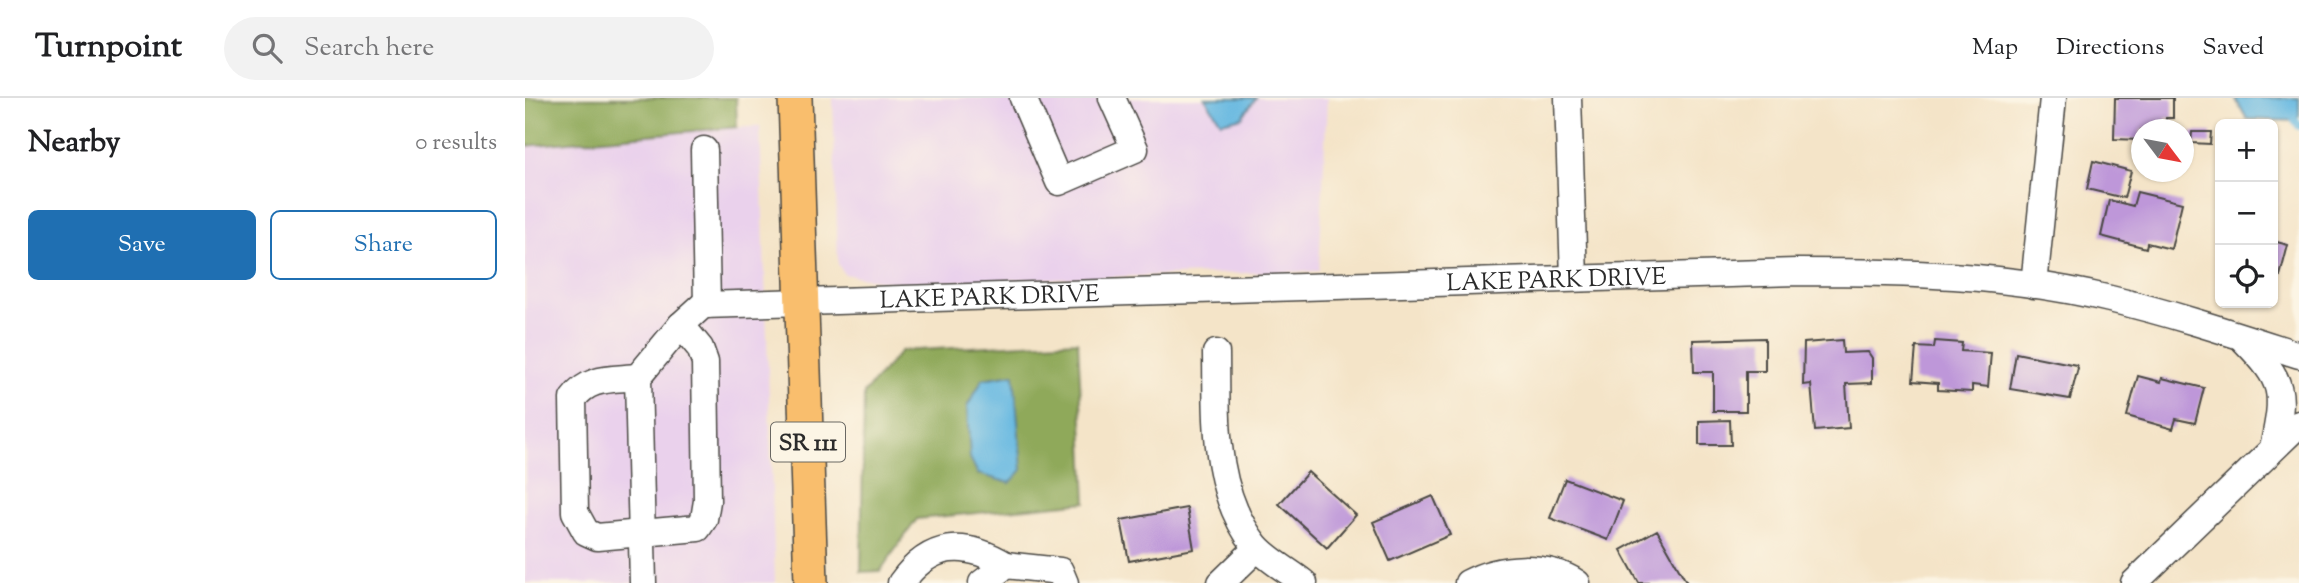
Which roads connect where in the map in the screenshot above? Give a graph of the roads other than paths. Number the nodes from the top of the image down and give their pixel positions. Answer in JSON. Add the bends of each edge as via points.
{"nodes":[{"id":1,"x":795,"y":98,"type":"edge"},
{"id":2,"x":1023,"y":98,"type":"edge"},
{"id":3,"x":1112,"y":98,"type":"edge"},
{"id":4,"x":1568,"y":98,"type":"edge"},
{"id":5,"x":2053,"y":98,"type":"edge"},
{"id":6,"x":703,"y":149,"type":"dead end"},
{"id":7,"x":1574,"y":278,"type":"junction"},
{"id":8,"x":2034,"y":285,"type":"junction"},
{"id":9,"x":804,"y":300,"type":"junction"},
{"id":10,"x":707,"y":305,"type":"junction"},
{"id":11,"x":681,"y":325,"type":"junction"},
{"id":12,"x":2240,"y":336,"type":"junction"},
{"id":13,"x":1216,"y":353,"type":"dead end"},
{"id":14,"x":2299,"y":355,"type":"edge"},
{"id":15,"x":638,"y":377,"type":"junction"},
{"id":16,"x":2299,"y":424,"type":"edge"},
{"id":17,"x":2273,"y":448,"type":"junction"},
{"id":18,"x":642,"y":535,"type":"junction"},
{"id":19,"x":1257,"y":548,"type":"junction"},
{"id":20,"x":1006,"y":565,"type":"junction"},
{"id":21,"x":643,"y":583,"type":"edge"},
{"id":22,"x":811,"y":583,"type":"edge"},
{"id":23,"x":901,"y":583,"type":"edge"},
{"id":24,"x":982,"y":583,"type":"edge"},
{"id":25,"x":1065,"y":583,"type":"edge"},
{"id":26,"x":1221,"y":583,"type":"edge"},
{"id":27,"x":1304,"y":583,"type":"edge"},
{"id":28,"x":1468,"y":583,"type":"edge"},
{"id":29,"x":1577,"y":583,"type":"edge"},
{"id":30,"x":2134,"y":583,"type":"edge"}],
"edges":[{"from":1,"to":9,"type":"main road","number":"SR 111"},
{"from":2,"to":3,"type":"street","via":[[1059,183],[1135,149]]},
{"from":4,"to":7,"type":"street"},
{"from":5,"to":8,"type":"street"},
{"from":6,"to":10,"type":"street"},
{"from":7,"to":8,"type":"street","name":"LAKE PARK DRIVE","via":[[1919,272]]},
{"from":7,"to":9,"type":"street","name":"LAKE PARK DRIVE"},
{"from":8,"to":12,"type":"street","name":"LAKE PARK DRIVE","via":[[2109,299]]},
{"from":9,"to":10,"type":"street","name":"LAKE PARK DRIVE"},
{"from":9,"to":22,"type":"main road","number":"SR 111"},
{"from":10,"to":11,"type":"street"},
{"from":11,"to":15,"type":"street"},
{"from":11,"to":18,"type":"street","via":[[705,362],[704,519],[698,528]]},
{"from":12,"to":14,"type":"street","name":"LAKE PARK DRIVE"},
{"from":12,"to":17,"type":"street","via":[[2271,367],[2279,387],[2281,411]]},
{"from":13,"to":19,"type":"street","via":[[1217,450],[1237,513]]},
{"from":15,"to":18,"type":"street"},
{"from":15,"to":18,"type":"street","via":[[593,382],[582,386],[573,399],[575,512],[586,532],[597,537]]},
{"from":16,"to":17,"type":"street"},
{"from":17,"to":30,"type":"street"},
{"from":18,"to":21,"type":"street"},
{"from":19,"to":26,"type":"street"},
{"from":19,"to":27,"type":"street"},
{"from":20,"to":23,"type":"street","via":[[985,552],[944,549],[913,567]]},
{"from":20,"to":24,"type":"street"},
{"from":20,"to":25,"type":"street","via":[[1060,571]]},
{"from":28,"to":29,"type":"street","via":[[1517,570],[1553,571]]}]}
